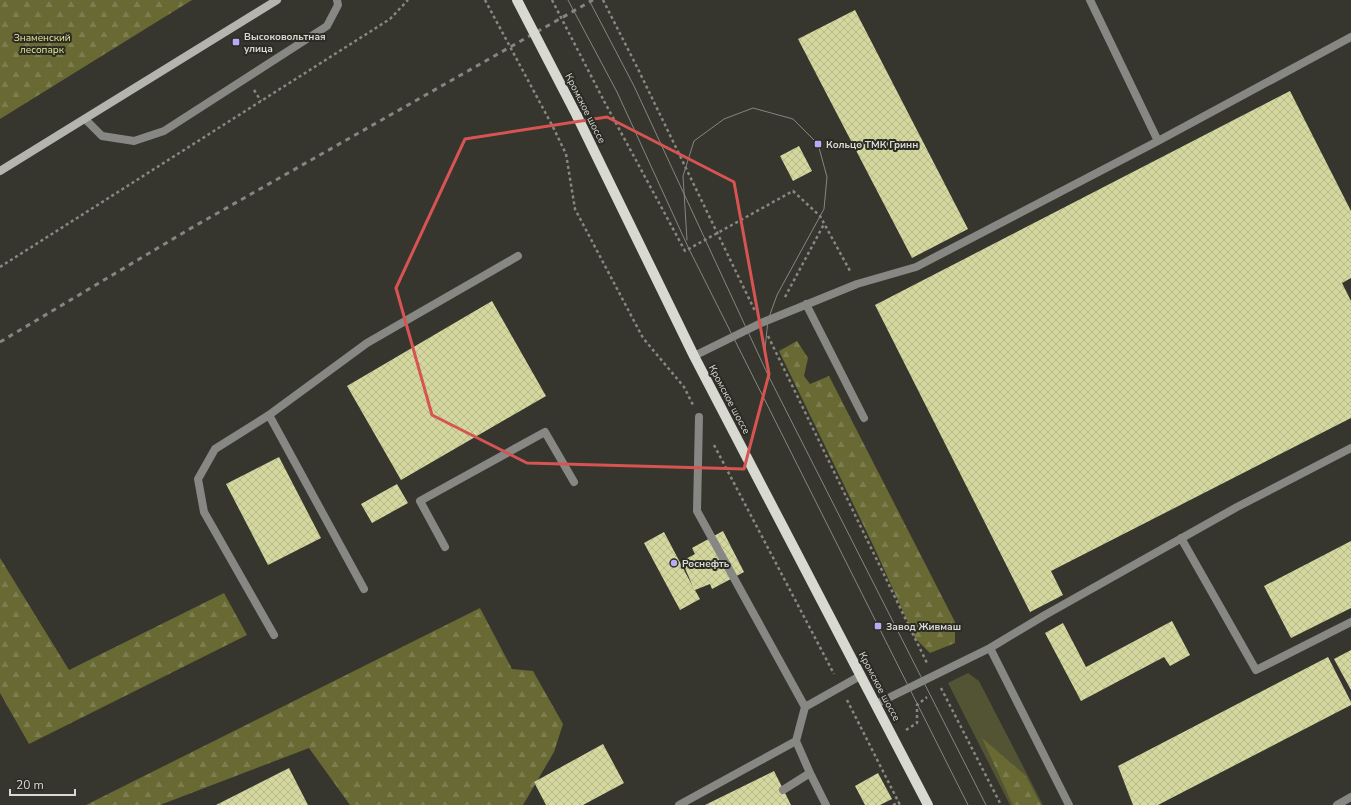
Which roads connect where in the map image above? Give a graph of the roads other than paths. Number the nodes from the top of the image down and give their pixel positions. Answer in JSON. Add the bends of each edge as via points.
{"nodes":[{"id":1,"x":277,"y":0,"type":"edge"},
{"id":2,"x":337,"y":0,"type":"edge"},
{"id":3,"x":517,"y":0,"type":"edge"},
{"id":4,"x":1090,"y":0,"type":"edge"},
{"id":5,"x":1351,"y":37,"type":"edge"},
{"id":6,"x":85,"y":119,"type":"junction"},
{"id":7,"x":1158,"y":141,"type":"junction"},
{"id":8,"x":0,"y":172,"type":"edge"},
{"id":9,"x":518,"y":256,"type":"dead end"},
{"id":10,"x":806,"y":304,"type":"junction"},
{"id":11,"x":694,"y":356,"type":"junction"},
{"id":12,"x":269,"y":415,"type":"junction"},
{"id":13,"x":700,"y":417,"type":"road end"},
{"id":14,"x":864,"y":418,"type":"dead end"},
{"id":15,"x":1351,"y":448,"type":"edge"},
{"id":16,"x":574,"y":482,"type":"dead end"},
{"id":17,"x":1181,"y":538,"type":"junction"},
{"id":18,"x":445,"y":547,"type":"dead end"},
{"id":19,"x":364,"y":589,"type":"dead end"},
{"id":20,"x":1351,"y":622,"type":"edge"},
{"id":21,"x":274,"y":636,"type":"dead end"},
{"id":22,"x":990,"y":648,"type":"junction"},
{"id":23,"x":860,"y":676,"type":"junction"},
{"id":24,"x":876,"y":704,"type":"junction"},
{"id":25,"x":805,"y":707,"type":"junction"},
{"id":26,"x":796,"y":741,"type":"junction"},
{"id":27,"x":810,"y":773,"type":"junction"},
{"id":28,"x":783,"y":790,"type":"dead end"},
{"id":29,"x":1350,"y":799,"type":"edge"},
{"id":30,"x":679,"y":805,"type":"edge"},
{"id":31,"x":826,"y":805,"type":"edge"},
{"id":32,"x":928,"y":805,"type":"edge"},
{"id":33,"x":1070,"y":805,"type":"edge"},
{"id":34,"x":1337,"y":805,"type":"edge"}],
"edges":[{"from":1,"to":6,"type":"main road"},
{"from":2,"to":6,"type":"lane","via":[[338,6],[327,26],[164,131],[134,141],[102,136]]},
{"from":3,"to":11,"type":"main road","name":"Кромское шоссе","bridge":true,"via":[[577,116]]},
{"from":4,"to":7,"type":"lane"},
{"from":5,"to":7,"type":"lane"},
{"from":6,"to":8,"type":"main road"},
{"from":7,"to":10,"type":"lane","via":[[916,267],[857,284]]},
{"from":9,"to":12,"type":"lane","via":[[367,343]]},
{"from":10,"to":11,"type":"lane"},
{"from":10,"to":14,"type":"lane"},
{"from":11,"to":23,"type":"main road","name":"Кромское шоссе"},
{"from":12,"to":19,"type":"lane"},
{"from":12,"to":21,"type":"lane","via":[[216,449],[198,479],[204,512]]},
{"from":13,"to":25,"type":"lane","via":[[697,511]]},
{"from":15,"to":17,"type":"lane"},
{"from":16,"to":18,"type":"lane","via":[[545,432],[420,501]]},
{"from":17,"to":20,"type":"lane","via":[[1256,670]]},
{"from":17,"to":22,"type":"lane","via":[[1045,614]]},
{"from":22,"to":24,"type":"lane"},
{"from":22,"to":33,"type":"lane"},
{"from":23,"to":24,"type":"main road","name":"Кромское шоссе"},
{"from":23,"to":25,"type":"lane"},
{"from":24,"to":32,"type":"main road","name":"Кромское шоссе"},
{"from":25,"to":26,"type":"lane"},
{"from":26,"to":27,"type":"lane"},
{"from":26,"to":30,"type":"lane"},
{"from":27,"to":28,"type":"lane"},
{"from":27,"to":31,"type":"lane"},
{"from":29,"to":34,"type":"lane"}]}
